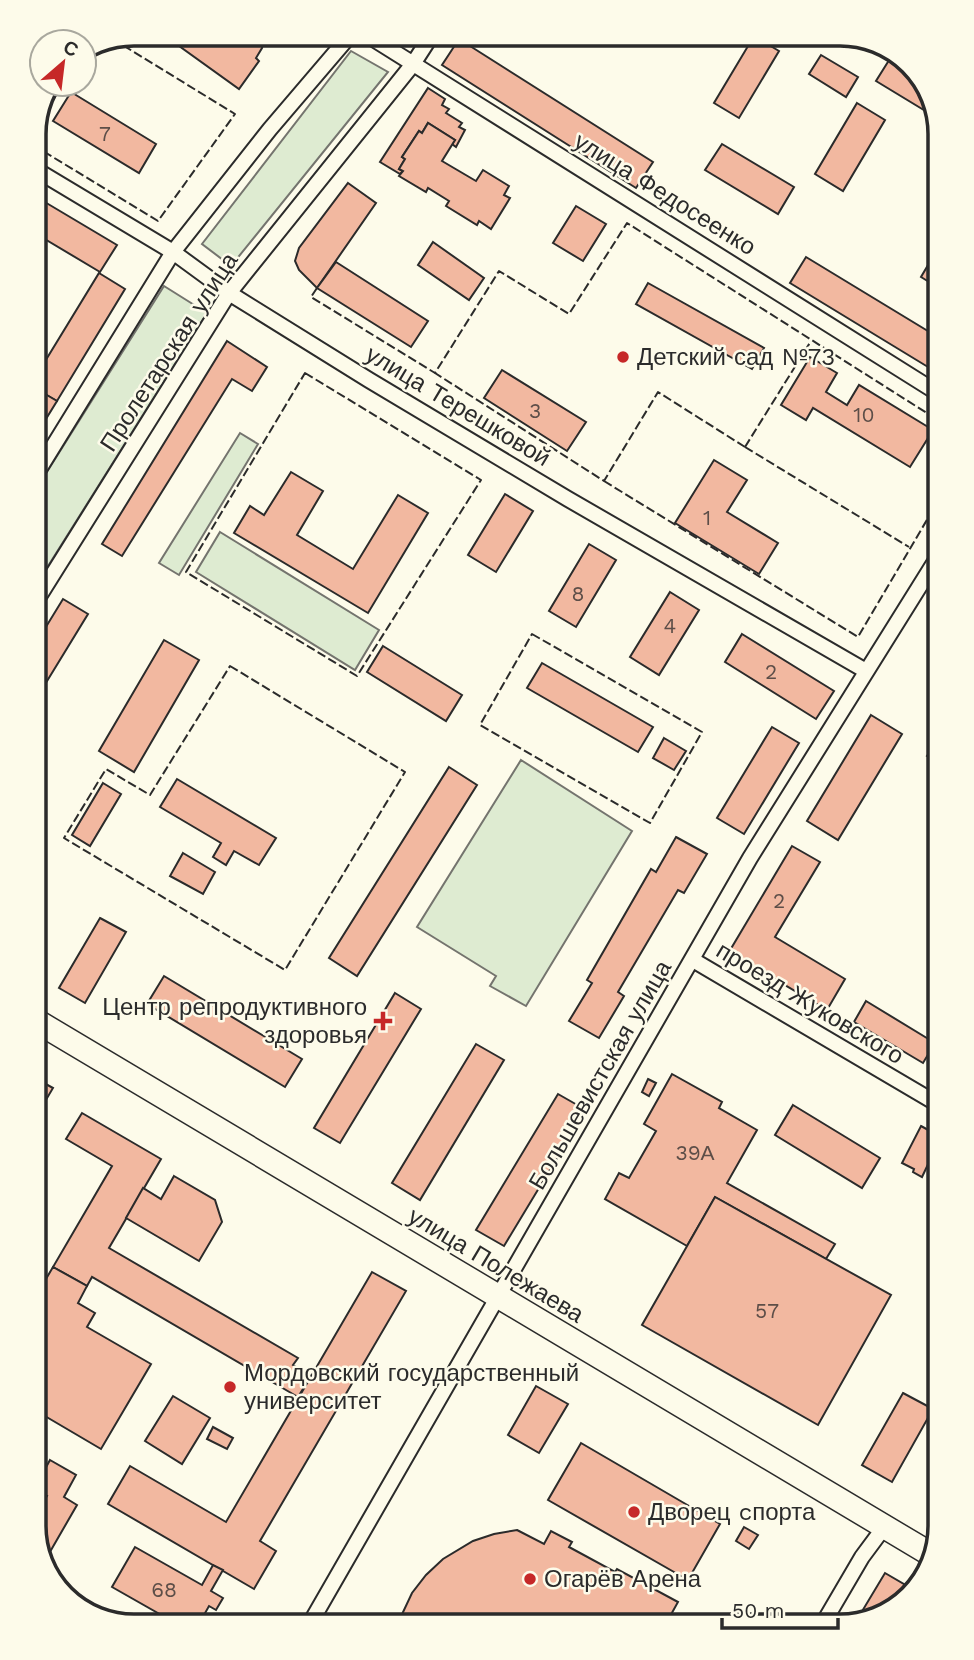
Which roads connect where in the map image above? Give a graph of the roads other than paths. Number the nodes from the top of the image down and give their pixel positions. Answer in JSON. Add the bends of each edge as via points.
{"nodes":[{"id":1,"x":341,"y":46,"type":"edge"},
{"id":2,"x":385,"y":46,"type":"edge"},
{"id":3,"x":425,"y":46,"type":"edge"},
{"id":4,"x":413,"y":64,"type":"junction"},
{"id":5,"x":46,"y":176,"type":"edge"},
{"id":6,"x":173,"y":252,"type":"junction"},
{"id":7,"x":229,"y":293,"type":"junction"},
{"id":8,"x":928,"y":387,"type":"edge"},
{"id":9,"x":46,"y":458,"type":"edge"},
{"id":10,"x":928,"y":573,"type":"edge"},
{"id":11,"x":46,"y":585,"type":"edge"},
{"id":12,"x":866,"y":671,"type":"junction"},
{"id":13,"x":693,"y":960,"type":"junction"},
{"id":14,"x":46,"y":1027,"type":"edge"},
{"id":15,"x":928,"y":1098,"type":"edge"},
{"id":16,"x":498,"y":1298,"type":"junction"},
{"id":17,"x":885,"y":1526,"type":"junction"},
{"id":18,"x":924,"y":1550,"type":"edge"},
{"id":19,"x":316,"y":1614,"type":"edge"},
{"id":20,"x":829,"y":1614,"type":"edge"}],
"edges":[{"from":1,"to":6,"type":"street","name":"Пролетарская улица"},
{"from":2,"to":4,"type":"street","name":"улица Федосеенко"},
{"from":3,"to":4,"type":"street","name":"Пролетарская улица"},
{"from":4,"to":7,"type":"street","name":"Пролетарская улица"},
{"from":4,"to":8,"type":"street","name":"улица Федосеенко"},
{"from":5,"to":6,"type":"street","name":"улица Терешковой"},
{"from":6,"to":7,"type":"street","name":"улица Терешковой"},
{"from":6,"to":9,"type":"street","name":"Пролетарская улица"},
{"from":7,"to":11,"type":"street","name":"Пролетарская улица"},
{"from":7,"to":12,"type":"street","name":"улица Терешковой","via":[[568,499]]},
{"from":10,"to":12,"type":"street","name":"Большевистская улица"},
{"from":12,"to":13,"type":"street","name":"Большевистская улица"},
{"from":13,"to":15,"type":"street","name":"проезд Жуковского"},
{"from":13,"to":16,"type":"street","name":"Большевистская улица"},
{"from":14,"to":16,"type":"main road","name":"улица Полежаева"},
{"from":16,"to":17,"type":"main road","name":"улица Полежаева"},
{"from":16,"to":19,"type":"street","name":"Большевистская улица"},
{"from":17,"to":18,"type":"main road","name":"улица Полежаева"},
{"from":17,"to":20,"type":"street"}]}
